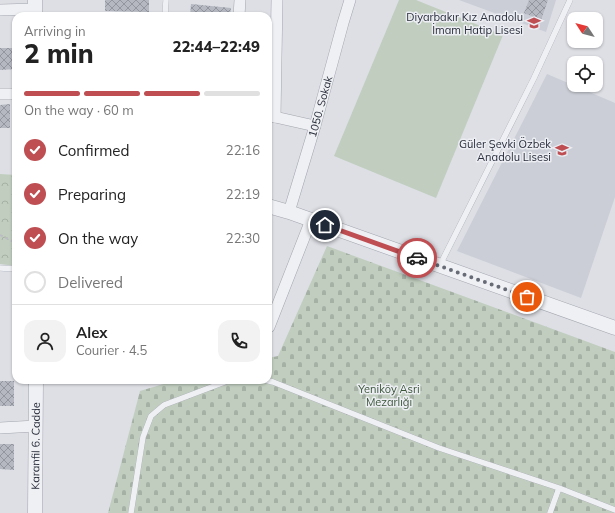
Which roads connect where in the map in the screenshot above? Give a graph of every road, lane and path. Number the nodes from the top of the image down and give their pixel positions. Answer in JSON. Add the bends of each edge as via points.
{"nodes":[{"id":1,"x":166,"y":0,"type":"edge"},
{"id":2,"x":240,"y":0,"type":"edge"},
{"id":3,"x":277,"y":0,"type":"edge"},
{"id":4,"x":350,"y":0,"type":"edge"},
{"id":5,"x":570,"y":0,"type":"edge"},
{"id":6,"x":35,"y":8,"type":"edge"},
{"id":7,"x":0,"y":10,"type":"edge"},
{"id":8,"x":166,"y":12,"type":"edge"},
{"id":9,"x":239,"y":12,"type":"edge"},
{"id":10,"x":0,"y":94,"type":"edge"},
{"id":11,"x":12,"y":94,"type":"edge"},
{"id":12,"x":272,"y":117,"type":"edge"},
{"id":13,"x":315,"y":126,"type":"junction"},
{"id":14,"x":272,"y":207,"type":"edge"},
{"id":15,"x":289,"y":212,"type":"junction"},
{"id":16,"x":311,"y":220,"type":"junction"},
{"id":17,"x":0,"y":235,"type":"edge"},
{"id":18,"x":12,"y":241,"type":"edge"},
{"id":19,"x":439,"y":266,"type":"junction"},
{"id":20,"x":0,"y":268,"type":"edge"},
{"id":21,"x":12,"y":269,"type":"edge"},
{"id":22,"x":272,"y":319,"type":"edge"},
{"id":23,"x":615,"y":328,"type":"edge"},
{"id":24,"x":272,"y":382,"type":"edge"},
{"id":25,"x":36,"y":384,"type":"edge"},
{"id":26,"x":220,"y":384,"type":"edge"},
{"id":27,"x":36,"y":426,"type":"junction"},
{"id":28,"x":0,"y":428,"type":"edge"},
{"id":29,"x":559,"y":488,"type":"junction"},
{"id":30,"x":615,"y":510,"type":"edge"},
{"id":31,"x":36,"y":513,"type":"edge"},
{"id":32,"x":131,"y":513,"type":"edge"},
{"id":33,"x":550,"y":513,"type":"edge"}],
"edges":[{"from":1,"to":8,"type":"lane"},
{"from":2,"to":9,"type":"street"},
{"from":3,"to":12,"type":"street"},
{"from":4,"to":13,"type":"street","name":"1050. Sokak"},
{"from":5,"to":19,"type":"lane","via":[[531,84]]},
{"from":6,"to":7,"type":"street"},
{"from":10,"to":11,"type":"street"},
{"from":12,"to":13,"type":"street"},
{"from":13,"to":15,"type":"street","name":"1050. Sokak"},
{"from":14,"to":15,"type":"street"},
{"from":15,"to":16,"type":"street"},
{"from":16,"to":19,"type":"street"},
{"from":16,"to":22,"type":"street"},
{"from":17,"to":18,"type":"path"},
{"from":19,"to":23,"type":"street"},
{"from":20,"to":21,"type":"lane"},
{"from":24,"to":29,"type":"lane","via":[[439,448]]},
{"from":25,"to":27,"type":"street","name":"Karanfil 6. Cadde"},
{"from":26,"to":32,"type":"lane","via":[[164,406],[151,416],[143,437]]},
{"from":27,"to":28,"type":"street"},
{"from":27,"to":31,"type":"street","name":"Karanfil 6. Cadde"},
{"from":29,"to":30,"type":"lane"},
{"from":29,"to":33,"type":"lane"}]}
